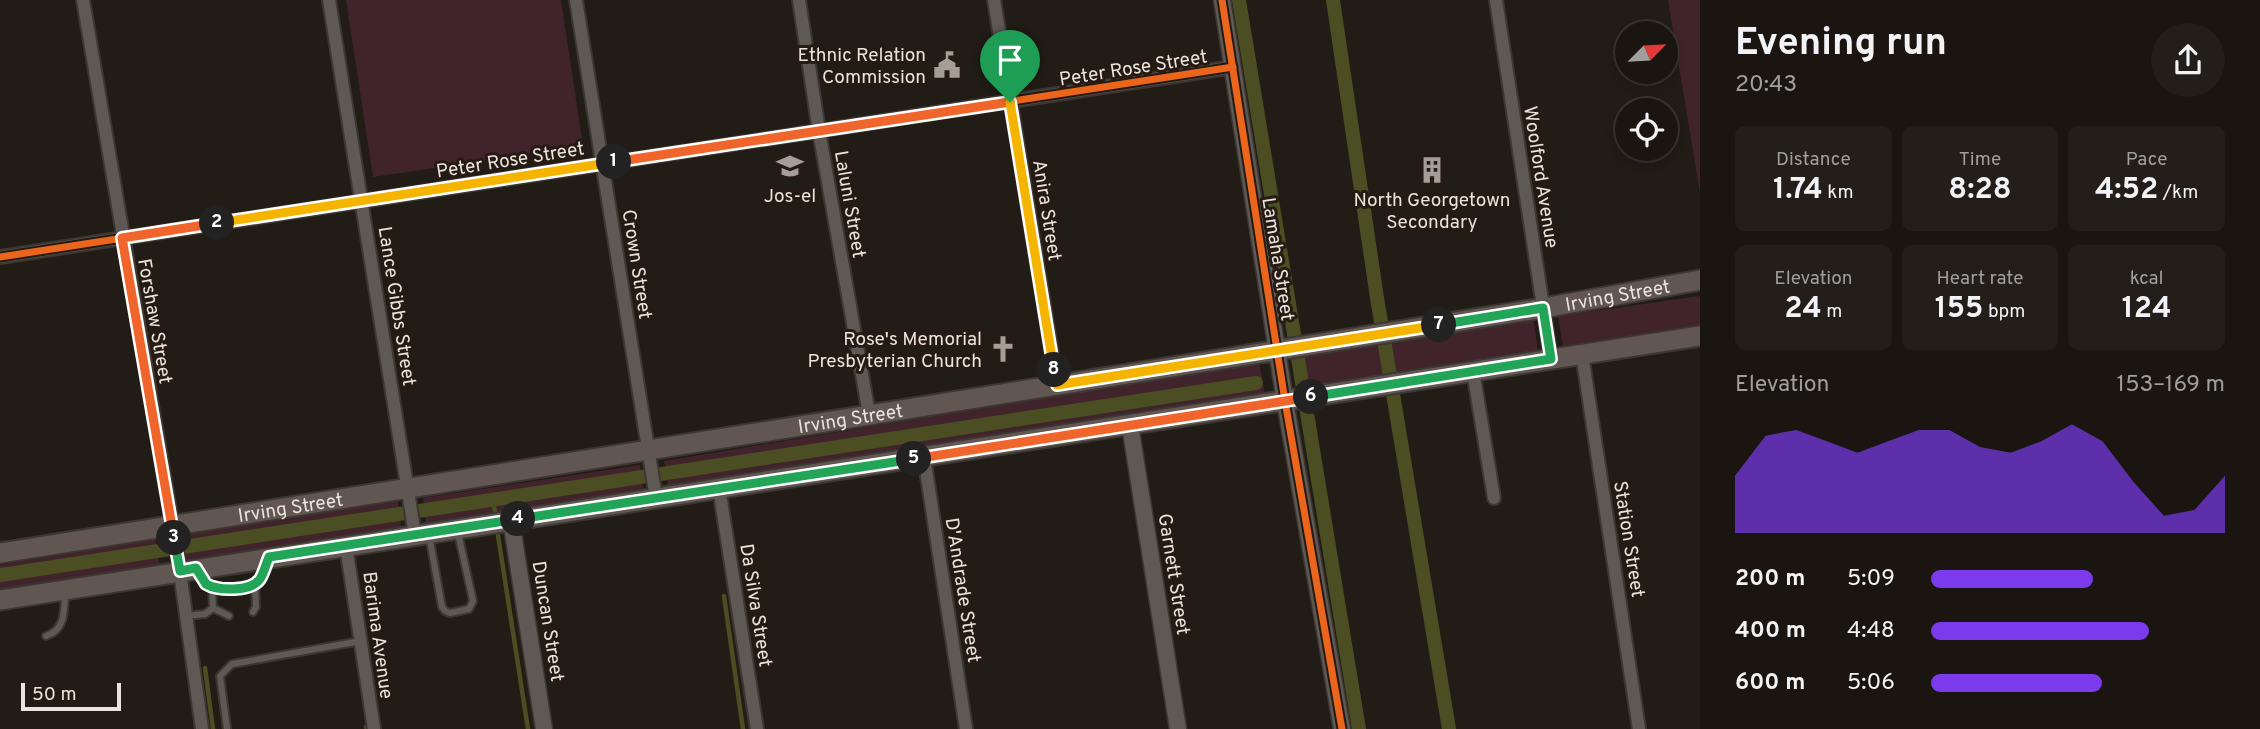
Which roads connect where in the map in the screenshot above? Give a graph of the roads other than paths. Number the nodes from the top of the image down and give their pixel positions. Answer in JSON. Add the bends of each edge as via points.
{"nodes":[{"id":1,"x":83,"y":0,"type":"edge"},
{"id":2,"x":329,"y":0,"type":"edge"},
{"id":3,"x":576,"y":0,"type":"edge"},
{"id":4,"x":799,"y":0,"type":"edge"},
{"id":5,"x":994,"y":0,"type":"edge"},
{"id":6,"x":1222,"y":0,"type":"edge"},
{"id":7,"x":1496,"y":0,"type":"edge"},
{"id":8,"x":1233,"y":67,"type":"junction"},
{"id":9,"x":1010,"y":102,"type":"junction"},
{"id":10,"x":819,"y":131,"type":"junction"},
{"id":11,"x":603,"y":164,"type":"junction"},
{"id":12,"x":361,"y":201,"type":"junction"},
{"id":13,"x":122,"y":238,"type":"junction"},
{"id":14,"x":0,"y":257,"type":"edge"},
{"id":15,"x":1700,"y":280,"type":"edge"},
{"id":16,"x":1543,"y":308,"type":"junction"},
{"id":17,"x":1700,"y":336,"type":"edge"},
{"id":18,"x":1291,"y":348,"type":"junction"},
{"id":19,"x":1582,"y":354,"type":"junction"},
{"id":20,"x":1551,"y":359,"type":"junction"},
{"id":21,"x":1473,"y":372,"type":"junction"},
{"id":22,"x":1057,"y":385,"type":"junction"},
{"id":23,"x":1285,"y":401,"type":"junction"},
{"id":24,"x":869,"y":414,"type":"junction"},
{"id":25,"x":1130,"y":425,"type":"junction"},
{"id":26,"x":649,"y":457,"type":"junction"},
{"id":27,"x":923,"y":457,"type":"junction"},
{"id":28,"x":719,"y":488,"type":"junction"},
{"id":29,"x":655,"y":492,"type":"junction"},
{"id":30,"x":408,"y":495,"type":"junction"},
{"id":31,"x":1494,"y":498,"type":"dead end"},
{"id":32,"x":511,"y":520,"type":"junction"},
{"id":33,"x":457,"y":528,"type":"junction"},
{"id":34,"x":419,"y":530,"type":"junction"},
{"id":35,"x":173,"y":531,"type":"junction"},
{"id":36,"x":346,"y":546,"type":"junction"},
{"id":37,"x":0,"y":553,"type":"edge"},
{"id":38,"x":269,"y":557,"type":"junction"},
{"id":39,"x":184,"y":566,"type":"junction"},
{"id":40,"x":255,"y":584,"type":"junction"},
{"id":41,"x":212,"y":588,"type":"junction"},
{"id":42,"x":65,"y":589,"type":"junction"},
{"id":43,"x":0,"y":600,"type":"edge"},
{"id":44,"x":213,"y":608,"type":"junction"},
{"id":45,"x":253,"y":612,"type":"dead end"},
{"id":46,"x":229,"y":616,"type":"dead end"},
{"id":47,"x":186,"y":617,"type":"junction"},
{"id":48,"x":46,"y":636,"type":"dead end"},
{"id":49,"x":360,"y":640,"type":"junction"},
{"id":50,"x":202,"y":729,"type":"edge"},
{"id":51,"x":227,"y":729,"type":"edge"},
{"id":52,"x":374,"y":729,"type":"edge"},
{"id":53,"x":544,"y":729,"type":"edge"},
{"id":54,"x":757,"y":729,"type":"edge"},
{"id":55,"x":966,"y":729,"type":"edge"},
{"id":56,"x":1178,"y":729,"type":"edge"},
{"id":57,"x":1342,"y":729,"type":"edge"},
{"id":58,"x":1639,"y":729,"type":"edge"}],
"edges":[{"from":1,"to":13,"type":"street","name":"Forshaw Street"},
{"from":2,"to":12,"type":"street","name":"Lance Gibbs Street"},
{"from":3,"to":11,"type":"street","name":"Crown Street"},
{"from":4,"to":10,"type":"street","name":"Laluni Street"},
{"from":5,"to":9,"type":"street","name":"Anira Street"},
{"from":6,"to":8,"type":"street","name":"Lamaha Street"},
{"from":7,"to":16,"type":"street","name":"Woolford Avenue"},
{"from":8,"to":9,"type":"street","name":"Peter Rose Street"},
{"from":8,"to":18,"type":"street","name":"Lamaha Street"},
{"from":9,"to":10,"type":"street","name":"Peter Rose Street"},
{"from":9,"to":22,"type":"street","name":"Anira Street"},
{"from":10,"to":11,"type":"street","name":"Peter Rose Street"},
{"from":10,"to":24,"type":"street","name":"Laluni Street"},
{"from":11,"to":12,"type":"street","name":"Peter Rose Street"},
{"from":11,"to":26,"type":"street","name":"Crown Street"},
{"from":12,"to":13,"type":"street","name":"Peter Rose Street"},
{"from":12,"to":30,"type":"street","name":"Lance Gibbs Street"},
{"from":13,"to":14,"type":"street","name":"Peter Rose Street"},
{"from":13,"to":35,"type":"street","name":"Forshaw Street"},
{"from":15,"to":16,"type":"main road","name":"Irving Street"},
{"from":16,"to":18,"type":"main road","name":"Irving Street"},
{"from":16,"to":20,"type":"street","name":"Woolford Avenue"},
{"from":17,"to":19,"type":"main road"},
{"from":18,"to":22,"type":"main road","name":"Irving Street"},
{"from":18,"to":23,"type":"street","name":"Lamaha Street"},
{"from":19,"to":20,"type":"main road"},
{"from":19,"to":58,"type":"street","name":"Station Street"},
{"from":20,"to":21,"type":"main road"},
{"from":21,"to":23,"type":"main road"},
{"from":21,"to":31,"type":"street"},
{"from":22,"to":24,"type":"main road","name":"Irving Street"},
{"from":23,"to":25,"type":"main road"},
{"from":23,"to":57,"type":"street","name":"Lamaha Street"},
{"from":24,"to":26,"type":"main road","name":"Irving Street"},
{"from":25,"to":27,"type":"main road"},
{"from":25,"to":56,"type":"street","name":"Garnett Street"},
{"from":26,"to":29,"type":"street","name":"Crown Street"},
{"from":26,"to":30,"type":"main road","name":"Irving Street"},
{"from":27,"to":28,"type":"main road"},
{"from":27,"to":55,"type":"street","name":"D'Andrade Street"},
{"from":28,"to":29,"type":"main road"},
{"from":28,"to":54,"type":"street","name":"Da Silva Street"},
{"from":29,"to":32,"type":"main road"},
{"from":30,"to":34,"type":"street","name":"Lance Gibbs Street"},
{"from":30,"to":35,"type":"main road","name":"Irving Street"},
{"from":32,"to":33,"type":"main road"},
{"from":32,"to":53,"type":"street","name":"Duncan Street"},
{"from":33,"to":34,"type":"main road"},
{"from":33,"to":34,"type":"lane","via":[[473,601],[469,609],[450,613],[442,607]]},
{"from":34,"to":36,"type":"main road"},
{"from":35,"to":37,"type":"main road","name":"Irving Street"},
{"from":35,"to":39,"type":"street","name":"Forshaw Street"},
{"from":36,"to":38,"type":"main road"},
{"from":36,"to":49,"type":"street","name":"Barima Avenue"},
{"from":38,"to":39,"type":"main road"},
{"from":38,"to":40,"type":"lane"},
{"from":39,"to":41,"type":"lane"},
{"from":39,"to":42,"type":"main road"},
{"from":39,"to":47,"type":"street","name":"Forshaw Street"},
{"from":40,"to":41,"type":"lane"},
{"from":40,"to":45,"type":"lane"},
{"from":41,"to":44,"type":"lane"},
{"from":42,"to":43,"type":"main road"},
{"from":42,"to":48,"type":"lane","via":[[60,626]]},
{"from":44,"to":46,"type":"lane"},
{"from":44,"to":47,"type":"lane"},
{"from":47,"to":50,"type":"street","name":"Forshaw Street"},
{"from":49,"to":51,"type":"lane","via":[[225,668],[220,676]]},
{"from":49,"to":52,"type":"street","name":"Barima Avenue"}]}
